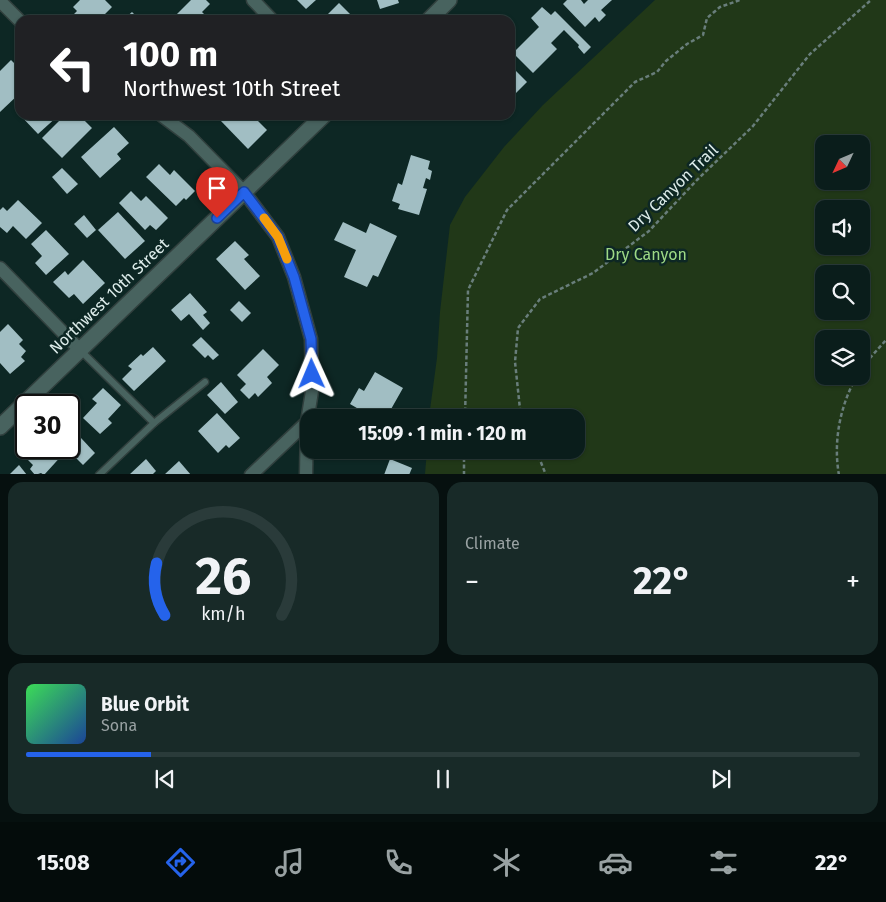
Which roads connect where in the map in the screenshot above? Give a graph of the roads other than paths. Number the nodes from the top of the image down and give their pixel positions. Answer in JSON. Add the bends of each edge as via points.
{"nodes":[{"id":1,"x":252,"y":0,"type":"edge"},
{"id":2,"x":450,"y":0,"type":"edge"},
{"id":3,"x":0,"y":1,"type":"edge"},
{"id":4,"x":267,"y":15,"type":"edge"},
{"id":5,"x":434,"y":15,"type":"edge"},
{"id":6,"x":15,"y":16,"type":"edge"},
{"id":7,"x":168,"y":120,"type":"edge"},
{"id":8,"x":319,"y":120,"type":"edge"},
{"id":9,"x":244,"y":192,"type":"junction"},
{"id":10,"x":0,"y":268,"type":"edge"},
{"id":11,"x":79,"y":349,"type":"junction"},
{"id":12,"x":206,"y":382,"type":"dead end"},
{"id":13,"x":309,"y":409,"type":"edge"},
{"id":14,"x":154,"y":423,"type":"junction"},
{"id":15,"x":0,"y":427,"type":"edge"},
{"id":16,"x":300,"y":428,"type":"edge"},
{"id":17,"x":306,"y":459,"type":"edge"},
{"id":18,"x":99,"y":474,"type":"edge"},
{"id":19,"x":251,"y":474,"type":"edge"},
{"id":20,"x":306,"y":474,"type":"edge"}],
"edges":[{"from":1,"to":4,"type":"street"},
{"from":2,"to":5,"type":"street"},
{"from":3,"to":6,"type":"street"},
{"from":7,"to":9,"type":"street","via":[[189,136]]},
{"from":8,"to":9,"type":"street","name":"Northwest 10th Street"},
{"from":9,"to":11,"type":"street","name":"Northwest 10th Street"},
{"from":9,"to":13,"type":"street","via":[[278,237],[294,277],[311,339]]},
{"from":10,"to":11,"type":"street"},
{"from":11,"to":14,"type":"lane"},
{"from":11,"to":15,"type":"street","name":"Northwest 10th Street"},
{"from":12,"to":14,"type":"lane"},
{"from":14,"to":18,"type":"lane"},
{"from":16,"to":19,"type":"street"},
{"from":17,"to":20,"type":"street"}]}
